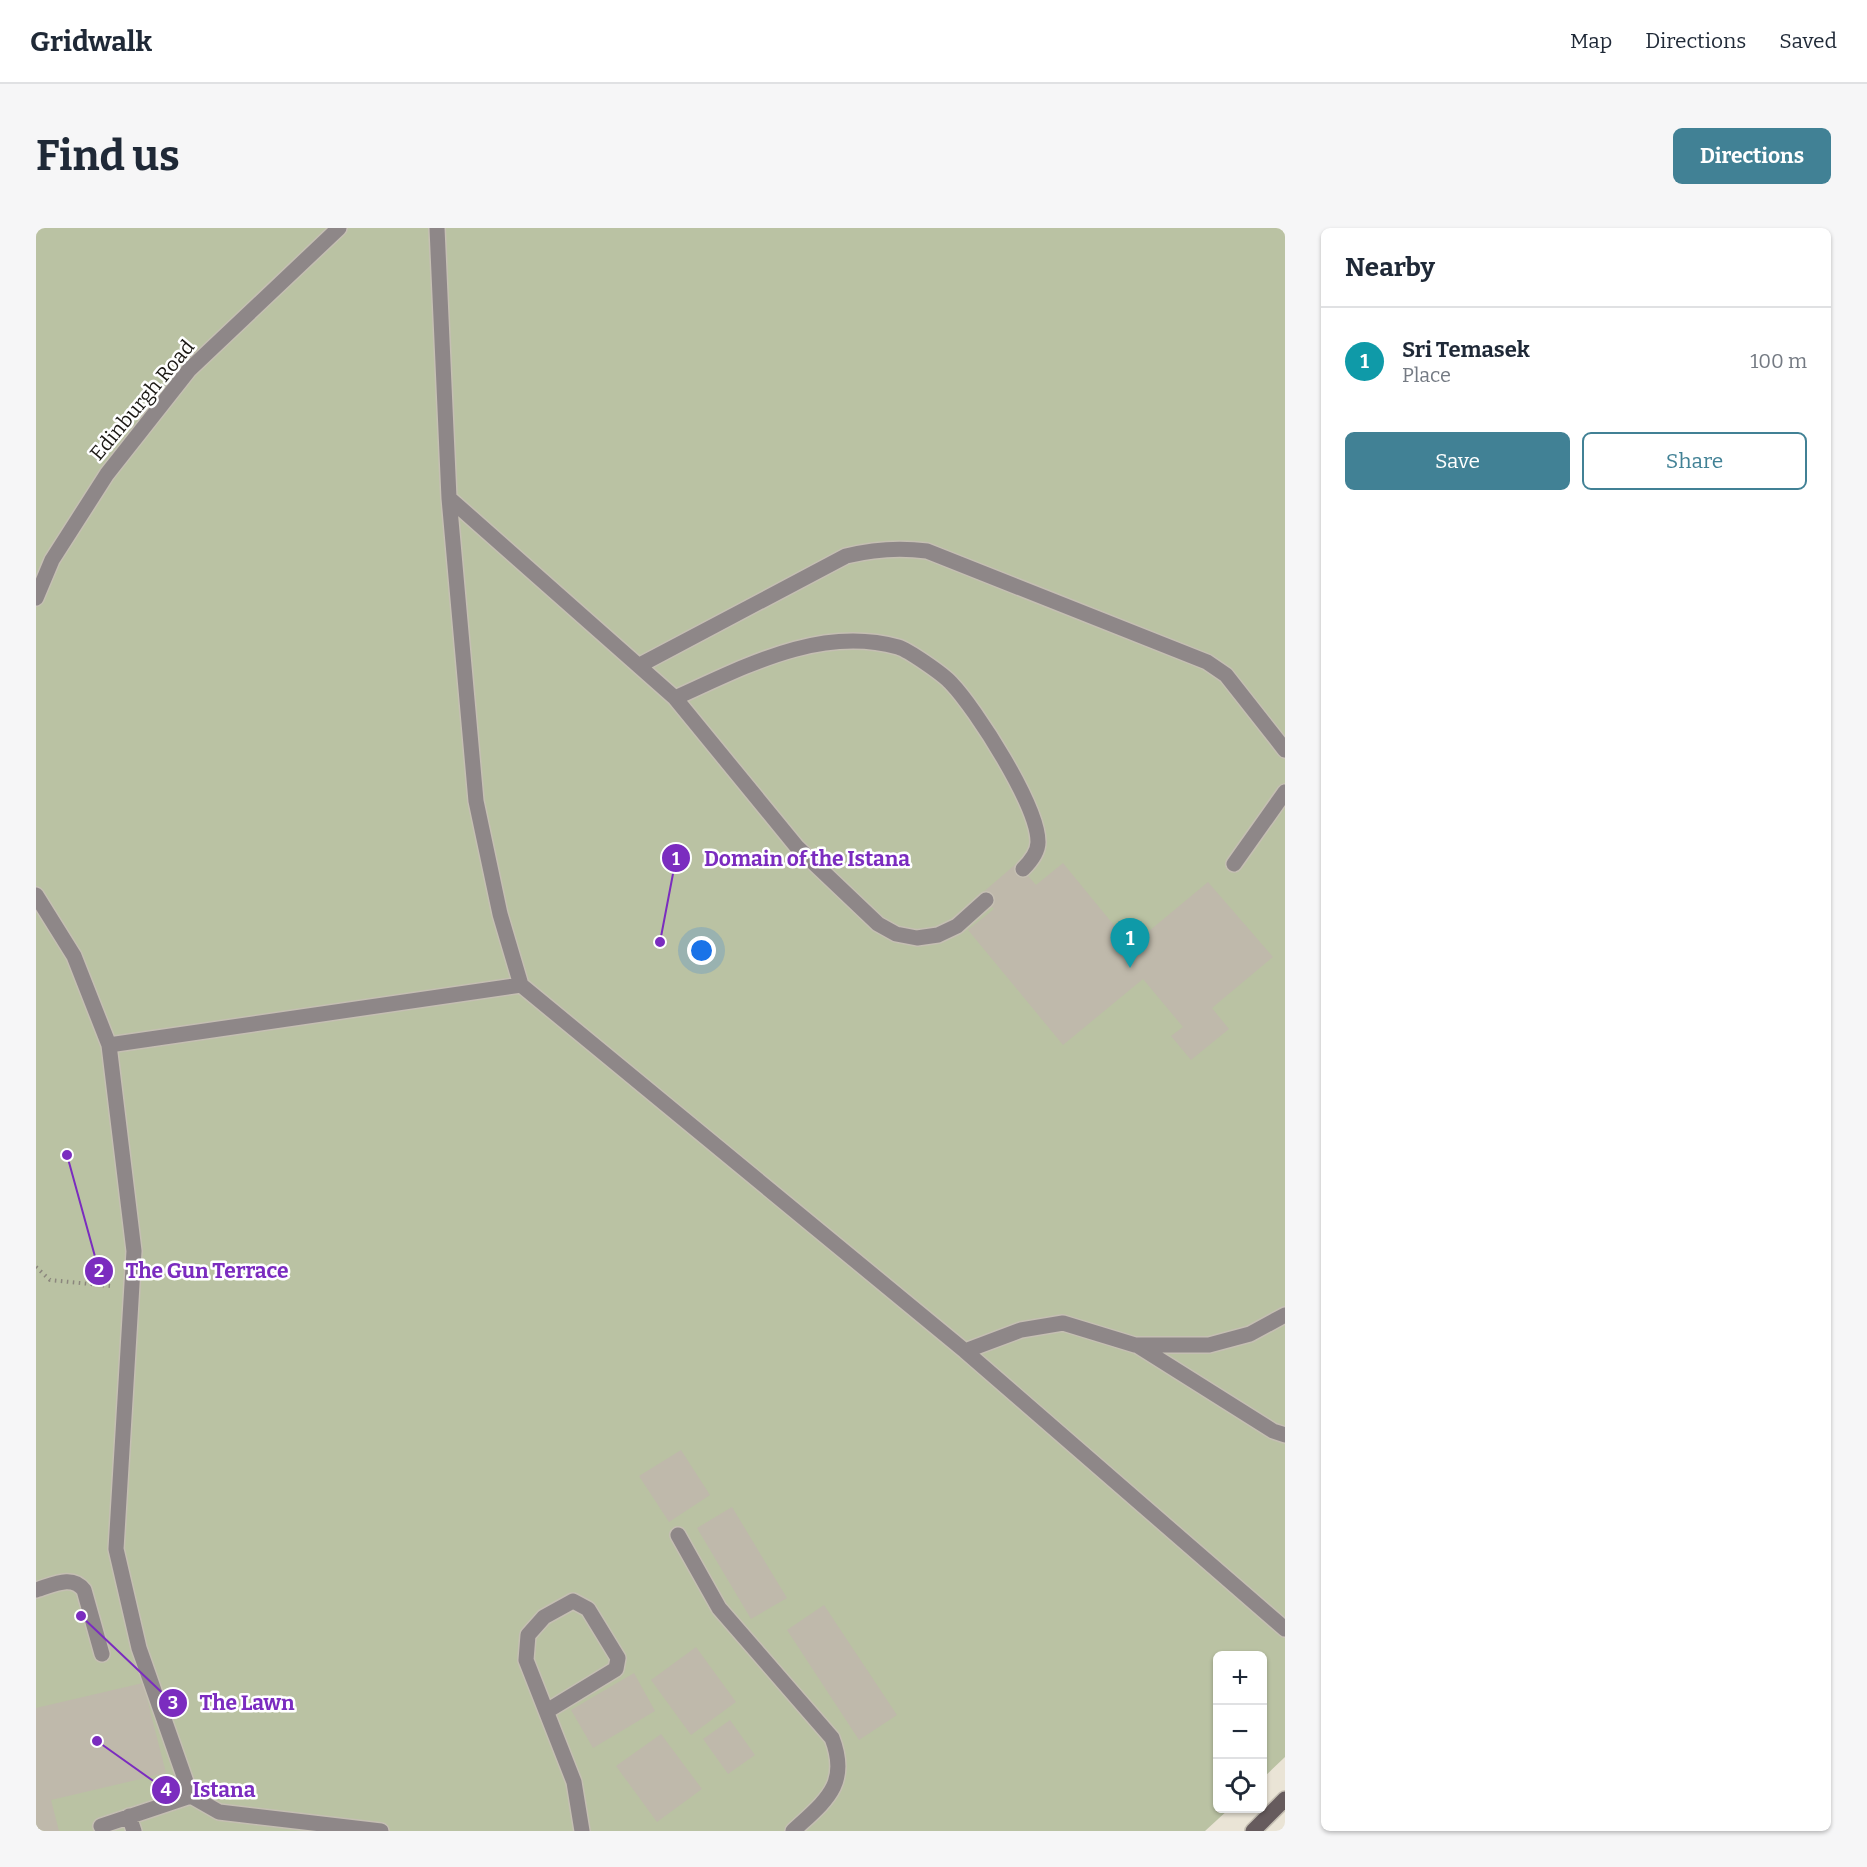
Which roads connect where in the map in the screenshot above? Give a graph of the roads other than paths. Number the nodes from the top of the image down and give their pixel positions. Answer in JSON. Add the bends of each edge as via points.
{"nodes":[{"id":1,"x":339,"y":228,"type":"edge"},
{"id":2,"x":437,"y":228,"type":"edge"},
{"id":3,"x":449,"y":498,"type":"junction"},
{"id":4,"x":36,"y":598,"type":"edge"},
{"id":5,"x":640,"y":665,"type":"junction"},
{"id":6,"x":675,"y":698,"type":"junction"},
{"id":7,"x":1285,"y":750,"type":"edge"},
{"id":8,"x":1285,"y":792,"type":"edge"},
{"id":9,"x":1234,"y":864,"type":"dead end"},
{"id":10,"x":1023,"y":869,"type":"dead end"},
{"id":11,"x":36,"y":895,"type":"edge"},
{"id":12,"x":986,"y":900,"type":"dead end"},
{"id":13,"x":521,"y":985,"type":"junction"},
{"id":14,"x":108,"y":1045,"type":"junction"},
{"id":15,"x":1285,"y":1314,"type":"edge"},
{"id":16,"x":1135,"y":1345,"type":"junction"},
{"id":17,"x":965,"y":1351,"type":"junction"},
{"id":18,"x":1285,"y":1435,"type":"edge"},
{"id":19,"x":678,"y":1535,"type":"dead end"},
{"id":20,"x":36,"y":1590,"type":"edge"},
{"id":21,"x":1285,"y":1629,"type":"edge"},
{"id":22,"x":102,"y":1654,"type":"dead end"},
{"id":23,"x":546,"y":1712,"type":"junction"},
{"id":24,"x":191,"y":1796,"type":"junction"},
{"id":25,"x":1285,"y":1799,"type":"edge"},
{"id":26,"x":129,"y":1816,"type":"junction"},
{"id":27,"x":101,"y":1826,"type":"dead end"},
{"id":28,"x":134,"y":1831,"type":"edge"},
{"id":29,"x":381,"y":1831,"type":"edge"},
{"id":30,"x":582,"y":1831,"type":"edge"},
{"id":31,"x":793,"y":1831,"type":"edge"},
{"id":32,"x":1253,"y":1831,"type":"edge"}],
"edges":[{"from":1,"to":4,"type":"lane","name":"Edinburgh Road","via":[[189,370],[108,474],[52,560]]},
{"from":2,"to":3,"type":"lane"},
{"from":3,"to":5,"type":"lane"},
{"from":3,"to":13,"type":"lane","via":[[476,801],[500,914]]},
{"from":5,"to":6,"type":"lane"},
{"from":5,"to":7,"type":"lane","via":[[846,556],[873,549],[927,551],[1207,662],[1226,675]]},
{"from":6,"to":10,"type":"lane","via":[[767,657],[829,642],[899,647],[950,682],[997,747],[1027,803],[1038,842],[1033,858]]},
{"from":6,"to":12,"type":"lane","via":[[797,847],[878,924],[896,934],[917,938],[938,935],[957,926]]},
{"from":8,"to":9,"type":"lane"},
{"from":11,"to":14,"type":"lane","via":[[74,956]]},
{"from":13,"to":14,"type":"lane"},
{"from":13,"to":17,"type":"lane"},
{"from":14,"to":24,"type":"lane","via":[[134,1251],[116,1549],[139,1648]]},
{"from":15,"to":16,"type":"lane","via":[[1250,1334],[1209,1344]]},
{"from":16,"to":17,"type":"lane","via":[[1063,1323],[1021,1330]]},
{"from":16,"to":18,"type":"lane"},
{"from":17,"to":21,"type":"lane"},
{"from":19,"to":31,"type":"lane","via":[[719,1608],[832,1738],[839,1771],[834,1788]]},
{"from":20,"to":22,"type":"lane","via":[[71,1580],[79,1582]]},
{"from":23,"to":23,"type":"lane","via":[[616,1669],[618,1658],[588,1609],[573,1601],[544,1617],[528,1635],[526,1660]]},
{"from":23,"to":30,"type":"lane","via":[[574,1782]]},
{"from":24,"to":26,"type":"lane"},
{"from":24,"to":29,"type":"lane","via":[[219,1812]]},
{"from":25,"to":32,"type":"street"},
{"from":26,"to":27,"type":"lane"},
{"from":26,"to":28,"type":"lane"}]}
